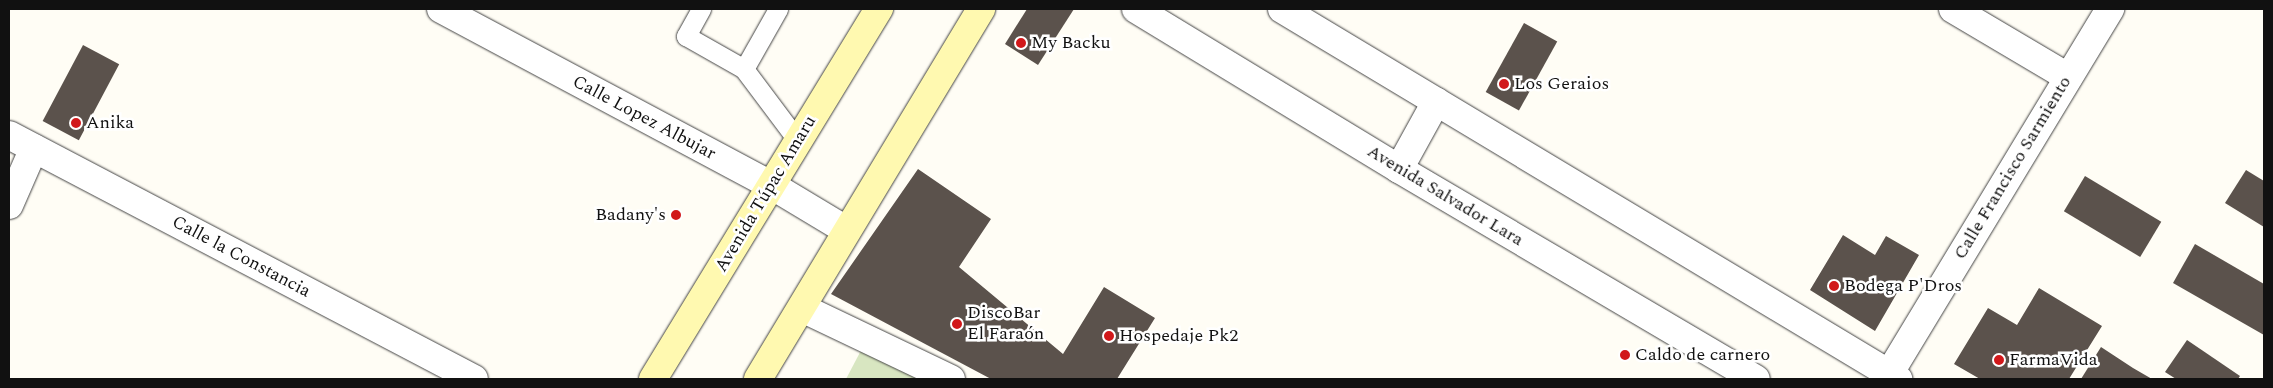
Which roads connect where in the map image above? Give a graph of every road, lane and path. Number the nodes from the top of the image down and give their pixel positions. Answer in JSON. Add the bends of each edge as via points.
{"nodes":[{"id":1,"x":441,"y":9,"type":"edge"},
{"id":2,"x":701,"y":9,"type":"edge"},
{"id":3,"x":778,"y":9,"type":"edge"},
{"id":4,"x":879,"y":9,"type":"edge"},
{"id":5,"x":981,"y":9,"type":"edge"},
{"id":6,"x":1136,"y":9,"type":"edge"},
{"id":7,"x":1282,"y":9,"type":"edge"},
{"id":8,"x":1953,"y":9,"type":"edge"},
{"id":9,"x":2110,"y":9,"type":"edge"},
{"id":10,"x":744,"y":69,"type":"junction"},
{"id":11,"x":2068,"y":78,"type":"junction"},
{"id":12,"x":1436,"y":102,"type":"junction"},
{"id":13,"x":9,"y":135,"type":"edge"},
{"id":14,"x":798,"y":141,"type":"junction"},
{"id":15,"x":34,"y":148,"type":"junction"},
{"id":16,"x":1399,"y":169,"type":"junction"},
{"id":17,"x":771,"y":186,"type":"junction"},
{"id":18,"x":9,"y":205,"type":"edge"},
{"id":19,"x":846,"y":230,"type":"junction"},
{"id":20,"x":802,"y":308,"type":"junction"},
{"id":21,"x":1891,"y":377,"type":"edge"},
{"id":22,"x":474,"y":379,"type":"edge"},
{"id":23,"x":653,"y":379,"type":"edge"},
{"id":24,"x":758,"y":379,"type":"edge"},
{"id":25,"x":951,"y":379,"type":"edge"},
{"id":26,"x":1756,"y":379,"type":"edge"}],
"edges":[{"from":1,"to":17,"type":"street","name":"Calle Lopez Albujar"},
{"from":2,"to":10,"type":"lane","via":[[686,36]]},
{"from":3,"to":10,"type":"lane"},
{"from":4,"to":14,"type":"main road","name":"Avenida Túpac Amaru"},
{"from":5,"to":19,"type":"main road"},
{"from":6,"to":16,"type":"street","name":"Avenida Salvador Lara"},
{"from":7,"to":12,"type":"street"},
{"from":8,"to":11,"type":"street"},
{"from":9,"to":11,"type":"street","name":"Calle Francisco Sarmiento"},
{"from":10,"to":14,"type":"lane"},
{"from":11,"to":21,"type":"street","name":"Calle Francisco Sarmiento"},
{"from":12,"to":16,"type":"street"},
{"from":12,"to":21,"type":"street"},
{"from":13,"to":15,"type":"street","name":"Calle la Constancia"},
{"from":14,"to":17,"type":"main road","name":"Avenida Túpac Amaru"},
{"from":15,"to":18,"type":"street"},
{"from":15,"to":22,"type":"street","name":"Calle la Constancia"},
{"from":16,"to":26,"type":"street","name":"Avenida Salvador Lara"},
{"from":17,"to":19,"type":"street","name":"Calle Lopez Albujar"},
{"from":17,"to":23,"type":"main road","name":"Avenida Túpac Amaru"},
{"from":19,"to":20,"type":"main road"},
{"from":20,"to":24,"type":"main road"},
{"from":20,"to":25,"type":"street"}]}
